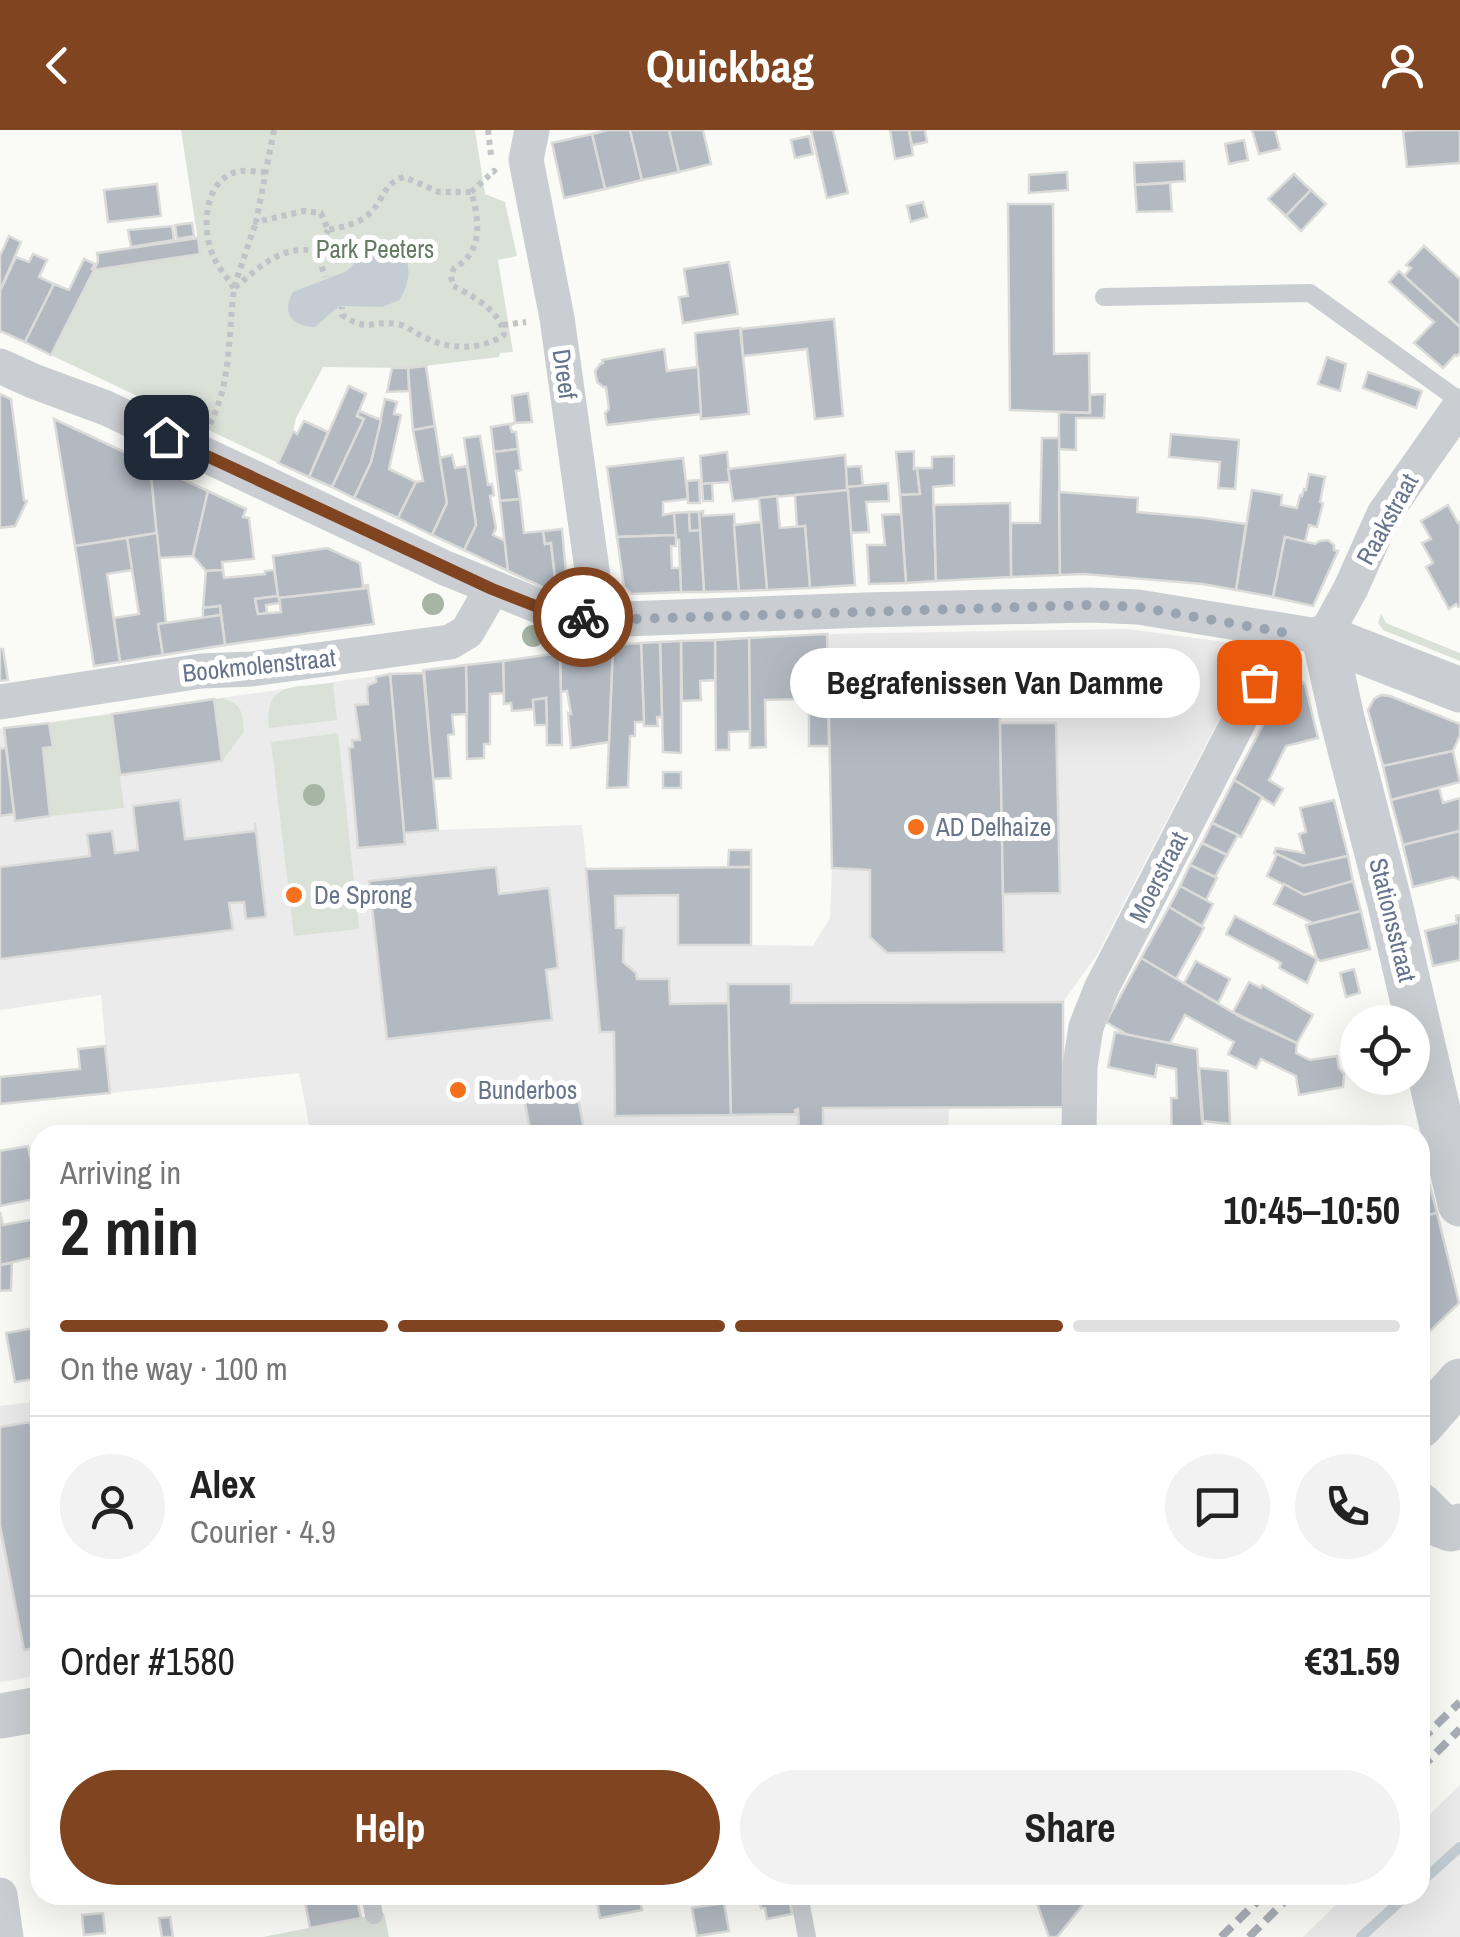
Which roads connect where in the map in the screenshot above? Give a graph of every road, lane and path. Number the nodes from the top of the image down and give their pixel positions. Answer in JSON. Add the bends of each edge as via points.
{"nodes":[{"id":1,"x":274,"y":130,"type":"edge"},
{"id":2,"x":488,"y":130,"type":"edge"},
{"id":3,"x":532,"y":130,"type":"edge"},
{"id":4,"x":494,"y":171,"type":"dead end"},
{"id":5,"x":266,"y":172,"type":"junction"},
{"id":6,"x":256,"y":222,"type":"junction"},
{"id":7,"x":328,"y":230,"type":"junction"},
{"id":8,"x":317,"y":251,"type":"junction"},
{"id":9,"x":325,"y":278,"type":"dead end"},
{"id":10,"x":234,"y":288,"type":"junction"},
{"id":11,"x":1104,"y":296,"type":"dead end"},
{"id":12,"x":342,"y":307,"type":"dead end"},
{"id":13,"x":0,"y":366,"type":"edge"},
{"id":14,"x":1460,"y":403,"type":"edge"},
{"id":15,"x":195,"y":451,"type":"junction"},
{"id":16,"x":492,"y":589,"type":"junction"},
{"id":17,"x":599,"y":620,"type":"junction"},
{"id":18,"x":1303,"y":635,"type":"junction"},
{"id":19,"x":1460,"y":690,"type":"edge"},
{"id":20,"x":0,"y":702,"type":"edge"},
{"id":21,"x":1079,"y":1125,"type":"edge"},
{"id":22,"x":1460,"y":1204,"type":"edge"},
{"id":23,"x":1460,"y":1381,"type":"edge"},
{"id":24,"x":1430,"y":1415,"type":"edge"},
{"id":25,"x":1430,"y":1515,"type":"edge"},
{"id":26,"x":1460,"y":1526,"type":"edge"},
{"id":27,"x":30,"y":1710,"type":"edge"},
{"id":28,"x":0,"y":1716,"type":"edge"},
{"id":29,"x":0,"y":1895,"type":"edge"},
{"id":30,"x":372,"y":1905,"type":"edge"},
{"id":31,"x":801,"y":1905,"type":"edge"},
{"id":32,"x":374,"y":1915,"type":"dead end"},
{"id":33,"x":6,"y":1937,"type":"edge"},
{"id":34,"x":807,"y":1937,"type":"edge"}],
"edges":[{"from":1,"to":5,"type":"path"},
{"from":2,"to":4,"type":"path"},
{"from":3,"to":17,"type":"street","name":"Dreef","via":[[526,160],[558,318]]},
{"from":5,"to":6,"type":"path"},
{"from":5,"to":10,"type":"path","via":[[239,171],[213,191],[206,218],[212,253]]},
{"from":6,"to":7,"type":"path","via":[[322,213]]},
{"from":6,"to":10,"type":"path"},
{"from":7,"to":8,"type":"path"},
{"from":7,"to":12,"type":"path","via":[[371,213],[383,192],[404,176],[440,192],[470,192],[478,225],[475,248],[450,276],[453,286],[503,325],[504,335],[490,344],[449,347],[392,323],[358,326],[342,315]]},
{"from":8,"to":9,"type":"path"},
{"from":8,"to":10,"type":"path","via":[[279,253]]},
{"from":10,"to":15,"type":"path","via":[[223,392]]},
{"from":11,"to":14,"type":"lane","via":[[1310,293]]},
{"from":13,"to":15,"type":"street"},
{"from":14,"to":18,"type":"street","name":"Raakstraat","via":[[1384,514],[1351,588]]},
{"from":15,"to":16,"type":"street"},
{"from":16,"to":17,"type":"street","via":[[551,612]]},
{"from":16,"to":20,"type":"street","name":"Bookmolenstraat","via":[[467,632],[450,642]]},
{"from":17,"to":18,"type":"street","via":[[1090,605]]},
{"from":18,"to":19,"type":"street"},
{"from":18,"to":21,"type":"street","name":"Moerstraat","via":[[1259,682],[1101,990],[1086,1027]]},
{"from":18,"to":22,"type":"street","name":"Stationsstraat","via":[[1342,718]]},
{"from":23,"to":24,"type":"street"},
{"from":25,"to":26,"type":"street","via":[[1451,1530]]},
{"from":27,"to":28,"type":"street"},
{"from":29,"to":33,"type":"street"},
{"from":30,"to":32,"type":"lane"},
{"from":31,"to":34,"type":"lane"}]}
